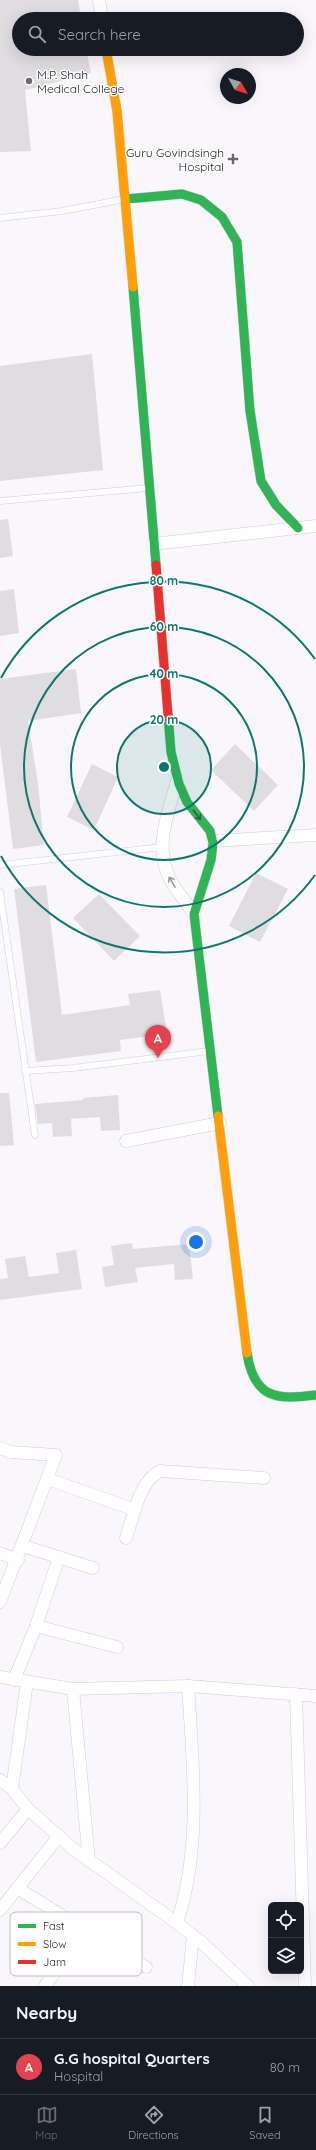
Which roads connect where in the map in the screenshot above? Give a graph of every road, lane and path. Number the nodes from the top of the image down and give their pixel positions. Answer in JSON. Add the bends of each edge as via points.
{"nodes":[{"id":1,"x":99,"y":0,"type":"edge"},
{"id":2,"x":101,"y":12,"type":"edge"},
{"id":3,"x":107,"y":56,"type":"edge"},
{"id":4,"x":126,"y":199,"type":"junction"},
{"id":5,"x":0,"y":218,"type":"edge"},
{"id":6,"x":148,"y":488,"type":"junction"},
{"id":7,"x":0,"y":500,"type":"edge"},
{"id":8,"x":316,"y":526,"type":"edge"},
{"id":9,"x":298,"y":528,"type":"junction"},
{"id":10,"x":153,"y":544,"type":"junction"},
{"id":11,"x":177,"y":781,"type":"junction"},
{"id":12,"x":316,"y":835,"type":"edge"},
{"id":13,"x":213,"y":841,"type":"junction"},
{"id":14,"x":162,"y":847,"type":"junction"},
{"id":15,"x":0,"y":865,"type":"edge"},
{"id":16,"x":0,"y":892,"type":"edge"},
{"id":17,"x":194,"y":914,"type":"junction"},
{"id":18,"x":211,"y":1051,"type":"junction"},
{"id":19,"x":25,"y":1071,"type":"junction"},
{"id":20,"x":220,"y":1123,"type":"junction"},
{"id":21,"x":35,"y":1135,"type":"dead end"},
{"id":22,"x":126,"y":1141,"type":"dead end"},
{"id":23,"x":316,"y":1395,"type":"edge"},
{"id":24,"x":0,"y":1448,"type":"edge"},
{"id":25,"x":264,"y":1478,"type":"dead end"},
{"id":26,"x":48,"y":1479,"type":"junction"},
{"id":27,"x":136,"y":1510,"type":"junction"},
{"id":28,"x":126,"y":1538,"type":"dead end"},
{"id":29,"x":23,"y":1546,"type":"junction"},
{"id":30,"x":0,"y":1552,"type":"edge"},
{"id":31,"x":59,"y":1558,"type":"junction"},
{"id":32,"x":18,"y":1560,"type":"junction"},
{"id":33,"x":93,"y":1568,"type":"dead end"},
{"id":34,"x":0,"y":1602,"type":"edge"},
{"id":35,"x":36,"y":1626,"type":"junction"},
{"id":36,"x":117,"y":1647,"type":"dead end"},
{"id":37,"x":0,"y":1676,"type":"edge"},
{"id":38,"x":14,"y":1680,"type":"junction"},
{"id":39,"x":27,"y":1682,"type":"junction"},
{"id":40,"x":188,"y":1686,"type":"junction"},
{"id":41,"x":73,"y":1689,"type":"junction"},
{"id":42,"x":296,"y":1694,"type":"junction"},
{"id":43,"x":316,"y":1696,"type":"edge"},
{"id":44,"x":0,"y":1780,"type":"edge"},
{"id":45,"x":12,"y":1789,"type":"junction"},
{"id":46,"x":28,"y":1809,"type":"junction"},
{"id":47,"x":59,"y":1836,"type":"junction"},
{"id":48,"x":0,"y":1844,"type":"edge"},
{"id":49,"x":89,"y":1861,"type":"junction"},
{"id":50,"x":17,"y":1888,"type":"junction"},
{"id":51,"x":0,"y":1910,"type":"edge"},
{"id":52,"x":56,"y":1912,"type":"edge"},
{"id":53,"x":177,"y":1923,"type":"junction"},
{"id":54,"x":193,"y":1936,"type":"junction"},
{"id":55,"x":142,"y":1965,"type":"edge"},
{"id":56,"x":146,"y":1967,"type":"dead end"},
{"id":57,"x":52,"y":1976,"type":"edge"},
{"id":58,"x":45,"y":1986,"type":"edge"},
{"id":59,"x":188,"y":1986,"type":"edge"},
{"id":60,"x":248,"y":1986,"type":"edge"},
{"id":61,"x":305,"y":1986,"type":"edge"}],
"edges":[{"from":1,"to":2,"type":"street"},
{"from":3,"to":4,"type":"street"},
{"from":4,"to":5,"type":"lane","via":[[62,211]]},
{"from":4,"to":6,"type":"street"},
{"from":4,"to":9,"type":"street","via":[[182,194],[201,200],[222,217],[237,242],[250,412],[261,481],[276,505]]},
{"from":6,"to":7,"type":"lane"},
{"from":6,"to":10,"type":"street"},
{"from":8,"to":9,"type":"street"},
{"from":9,"to":10,"type":"street"},
{"from":10,"to":11,"type":"street","via":[[170,752]]},
{"from":11,"to":13,"type":"street","one_way":true,"via":[[188,804],[208,829]]},
{"from":11,"to":14,"type":"street","via":[[166,820]]},
{"from":12,"to":13,"type":"street"},
{"from":13,"to":17,"type":"street","via":[[212,854],[196,899]]},
{"from":14,"to":15,"type":"lane"},
{"from":17,"to":14,"type":"street","one_way":true,"via":[[170,880]]},
{"from":16,"to":19,"type":"lane"},
{"from":17,"to":18,"type":"street"},
{"from":18,"to":19,"type":"lane","via":[[73,1068]]},
{"from":18,"to":20,"type":"street"},
{"from":19,"to":21,"type":"lane"},
{"from":20,"to":22,"type":"street"},
{"from":20,"to":23,"type":"street","via":[[247,1356],[253,1375],[260,1389],[268,1395],[283,1398]]},
{"from":24,"to":26,"type":"street","via":[[12,1452],[56,1455]]},
{"from":25,"to":27,"type":"street","via":[[160,1471],[153,1475],[142,1490]]},
{"from":26,"to":27,"type":"street"},
{"from":26,"to":29,"type":"street"},
{"from":27,"to":28,"type":"street"},
{"from":29,"to":31,"type":"street"},
{"from":29,"to":32,"type":"street"},
{"from":30,"to":32,"type":"street"},
{"from":31,"to":33,"type":"street"},
{"from":31,"to":35,"type":"street"},
{"from":32,"to":34,"type":"street"},
{"from":35,"to":36,"type":"street"},
{"from":35,"to":38,"type":"street"},
{"from":37,"to":38,"type":"street"},
{"from":38,"to":39,"type":"street"},
{"from":39,"to":41,"type":"street"},
{"from":39,"to":45,"type":"street"},
{"from":40,"to":41,"type":"street"},
{"from":40,"to":42,"type":"street"},
{"from":40,"to":53,"type":"street","via":[[194,1828],[183,1903]]},
{"from":41,"to":49,"type":"street"},
{"from":42,"to":43,"type":"street"},
{"from":42,"to":61,"type":"street"},
{"from":44,"to":45,"type":"street"},
{"from":45,"to":46,"type":"street"},
{"from":46,"to":47,"type":"street"},
{"from":46,"to":48,"type":"street"},
{"from":47,"to":49,"type":"street"},
{"from":47,"to":50,"type":"street"},
{"from":49,"to":53,"type":"street"},
{"from":50,"to":51,"type":"street"},
{"from":50,"to":52,"type":"street"},
{"from":53,"to":54,"type":"street"},
{"from":54,"to":59,"type":"street"},
{"from":54,"to":60,"type":"street"},
{"from":55,"to":56,"type":"street"},
{"from":57,"to":58,"type":"street"}]}
